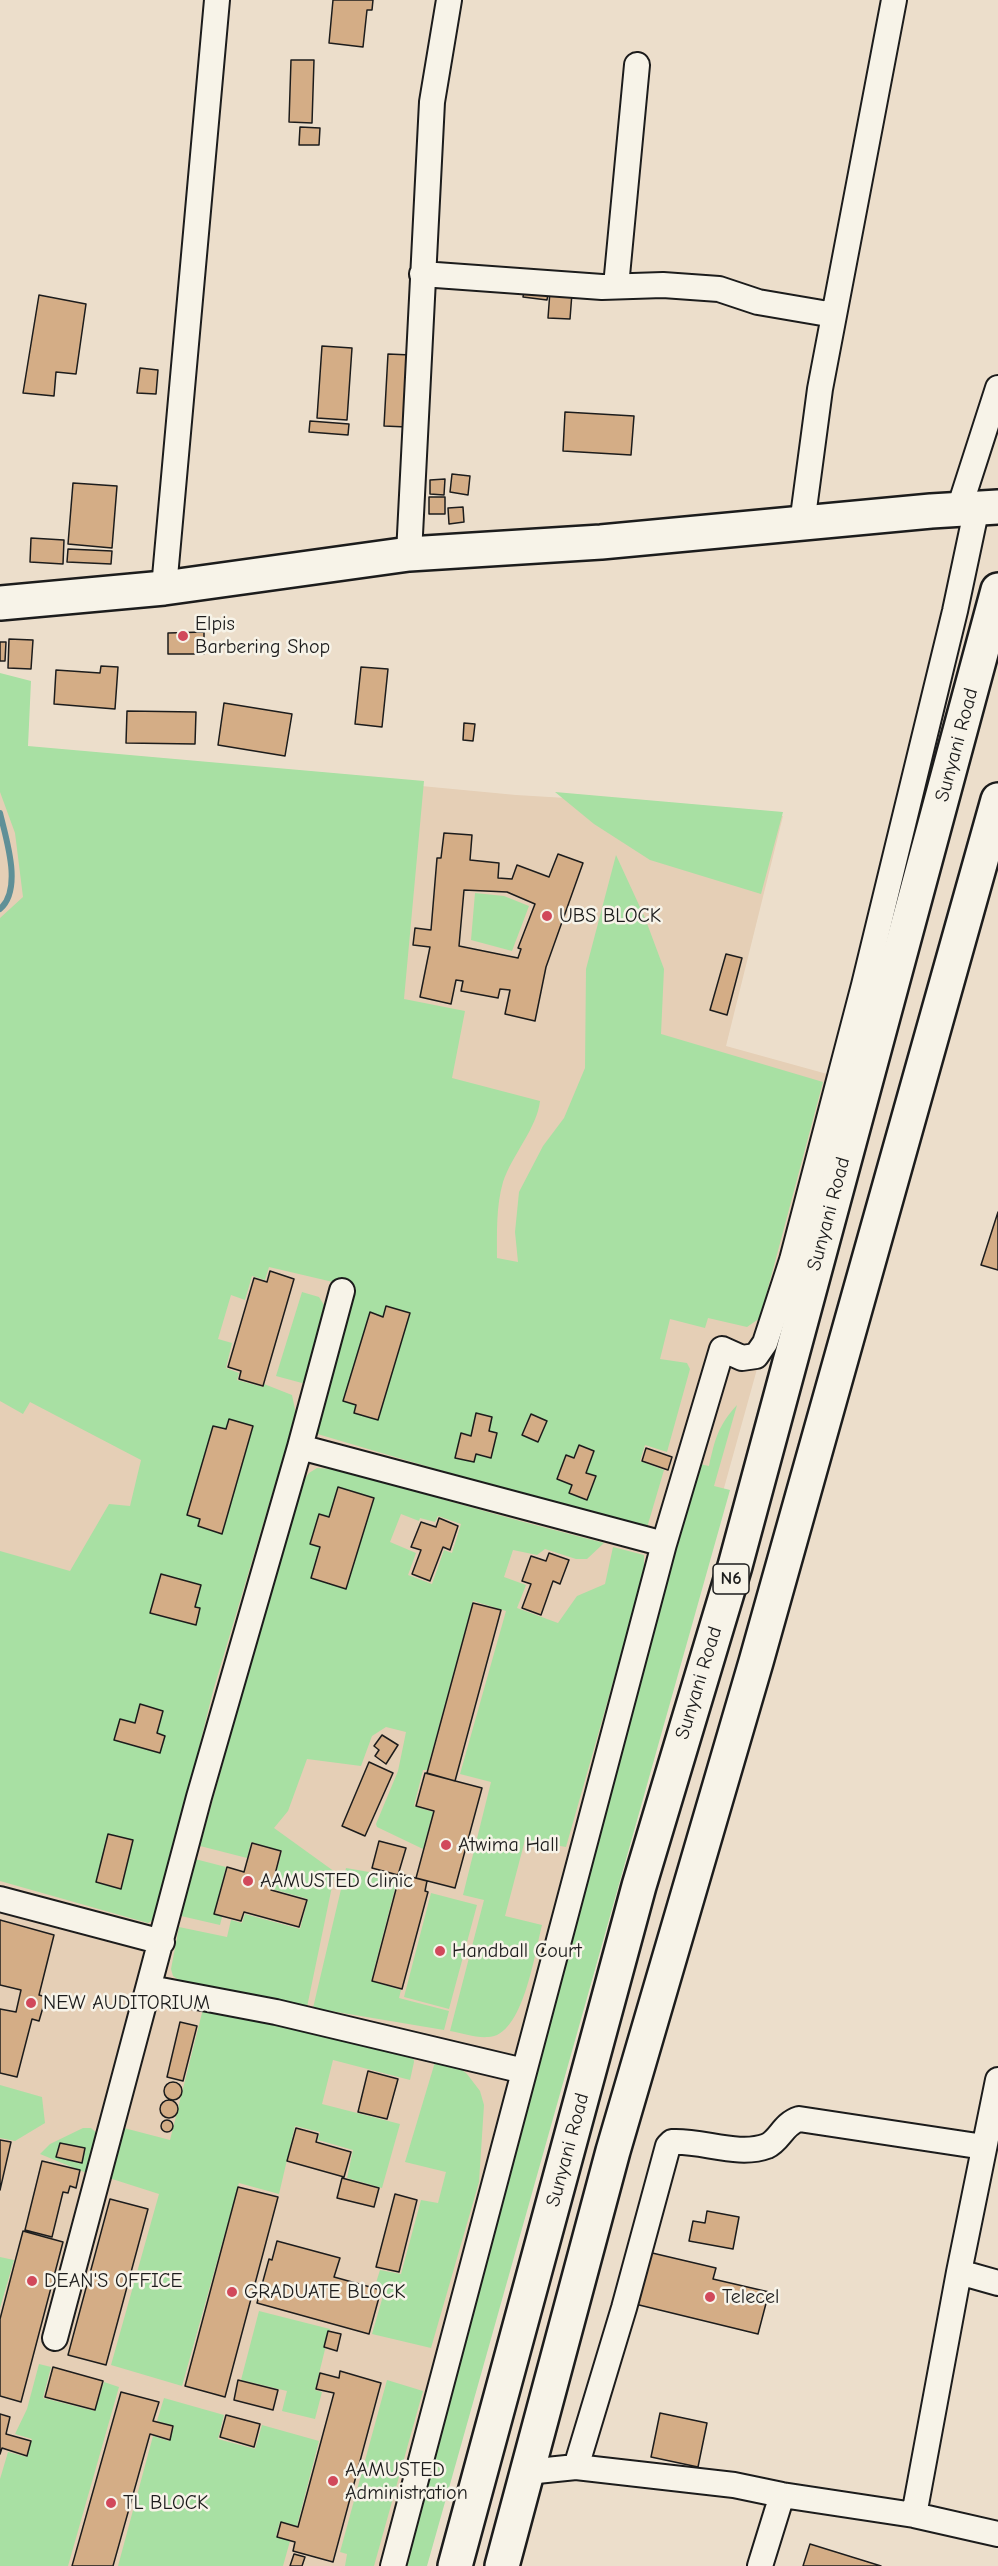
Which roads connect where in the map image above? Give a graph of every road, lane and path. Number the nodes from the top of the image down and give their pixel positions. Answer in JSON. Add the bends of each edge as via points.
{"nodes":[{"id":1,"x":217,"y":0,"type":"edge"},
{"id":2,"x":448,"y":0,"type":"edge"},
{"id":3,"x":894,"y":0,"type":"edge"},
{"id":4,"x":637,"y":65,"type":"dead end"},
{"id":5,"x":422,"y":274,"type":"junction"},
{"id":6,"x":616,"y":286,"type":"junction"},
{"id":7,"x":834,"y":315,"type":"junction"},
{"id":8,"x":998,"y":388,"type":"edge"},
{"id":9,"x":978,"y":507,"type":"edge"},
{"id":10,"x":802,"y":524,"type":"junction"},
{"id":11,"x":409,"y":554,"type":"junction"},
{"id":12,"x":164,"y":588,"type":"junction"},
{"id":13,"x":998,"y":590,"type":"edge"},
{"id":14,"x":0,"y":603,"type":"edge"},
{"id":15,"x":998,"y":802,"type":"edge"},
{"id":16,"x":342,"y":1291,"type":"dead end"},
{"id":17,"x":300,"y":1447,"type":"junction"},
{"id":18,"x":664,"y":1544,"type":"junction"},
{"id":19,"x":0,"y":1899,"type":"edge"},
{"id":20,"x":162,"y":1942,"type":"junction"},
{"id":21,"x":150,"y":1988,"type":"junction"},
{"id":22,"x":524,"y":2072,"type":"junction"},
{"id":23,"x":998,"y":2080,"type":"edge"},
{"id":24,"x":984,"y":2147,"type":"junction"},
{"id":25,"x":613,"y":2151,"type":"junction"},
{"id":26,"x":558,"y":2186,"type":"junction"},
{"id":27,"x":959,"y":2272,"type":"junction"},
{"id":28,"x":998,"y":2283,"type":"edge"},
{"id":29,"x":55,"y":2338,"type":"dead end"},
{"id":30,"x":576,"y":2467,"type":"junction"},
{"id":31,"x":527,"y":2472,"type":"junction"},
{"id":32,"x":782,"y":2495,"type":"junction"},
{"id":33,"x":914,"y":2516,"type":"junction"},
{"id":34,"x":998,"y":2534,"type":"edge"},
{"id":35,"x":393,"y":2566,"type":"edge"},
{"id":36,"x":455,"y":2566,"type":"edge"},
{"id":37,"x":502,"y":2566,"type":"edge"},
{"id":38,"x":760,"y":2566,"type":"edge"}],
"edges":[{"from":1,"to":12,"type":"street"},
{"from":2,"to":5,"type":"street","via":[[432,102]]},
{"from":3,"to":7,"type":"street"},
{"from":4,"to":6,"type":"street"},
{"from":5,"to":6,"type":"street"},
{"from":5,"to":11,"type":"street"},
{"from":6,"to":7,"type":"street","via":[[719,289],[758,302]]},
{"from":7,"to":10,"type":"street"},
{"from":8,"to":9,"type":"street"},
{"from":9,"to":10,"type":"main road"},
{"from":9,"to":18,"type":"street","via":[[866,974],[792,1260],[765,1343],[756,1356],[742,1358],[722,1348]]},
{"from":10,"to":11,"type":"main road"},
{"from":11,"to":12,"type":"main road"},
{"from":12,"to":14,"type":"main road"},
{"from":13,"to":26,"type":"main road","name":"Sunyani Road","number":"N6","via":[[735,1566],[639,1886]]},
{"from":15,"to":25,"type":"main road","number":"N6","via":[[763,1639]]},
{"from":16,"to":17,"type":"street"},
{"from":17,"to":18,"type":"street"},
{"from":17,"to":20,"type":"street"},
{"from":18,"to":22,"type":"street"},
{"from":19,"to":20,"type":"street"},
{"from":20,"to":21,"type":"street"},
{"from":21,"to":22,"type":"street","via":[[276,2012]]},
{"from":21,"to":29,"type":"street"},
{"from":22,"to":35,"type":"street"},
{"from":23,"to":24,"type":"street"},
{"from":24,"to":27,"type":"street"},
{"from":24,"to":30,"type":"street","via":[[799,2119],[790,2122],[770,2144],[754,2150],[672,2142]]},
{"from":25,"to":26,"type":"main road"},
{"from":25,"to":31,"type":"main road","number":"N6"},
{"from":26,"to":36,"type":"main road","name":"Sunyani Road","number":"N6"},
{"from":27,"to":28,"type":"street"},
{"from":27,"to":33,"type":"street"},
{"from":30,"to":31,"type":"street"},
{"from":30,"to":32,"type":"street","via":[[734,2485]]},
{"from":31,"to":37,"type":"main road","number":"N6"},
{"from":32,"to":33,"type":"street"},
{"from":32,"to":38,"type":"street"},
{"from":33,"to":34,"type":"street"}]}
